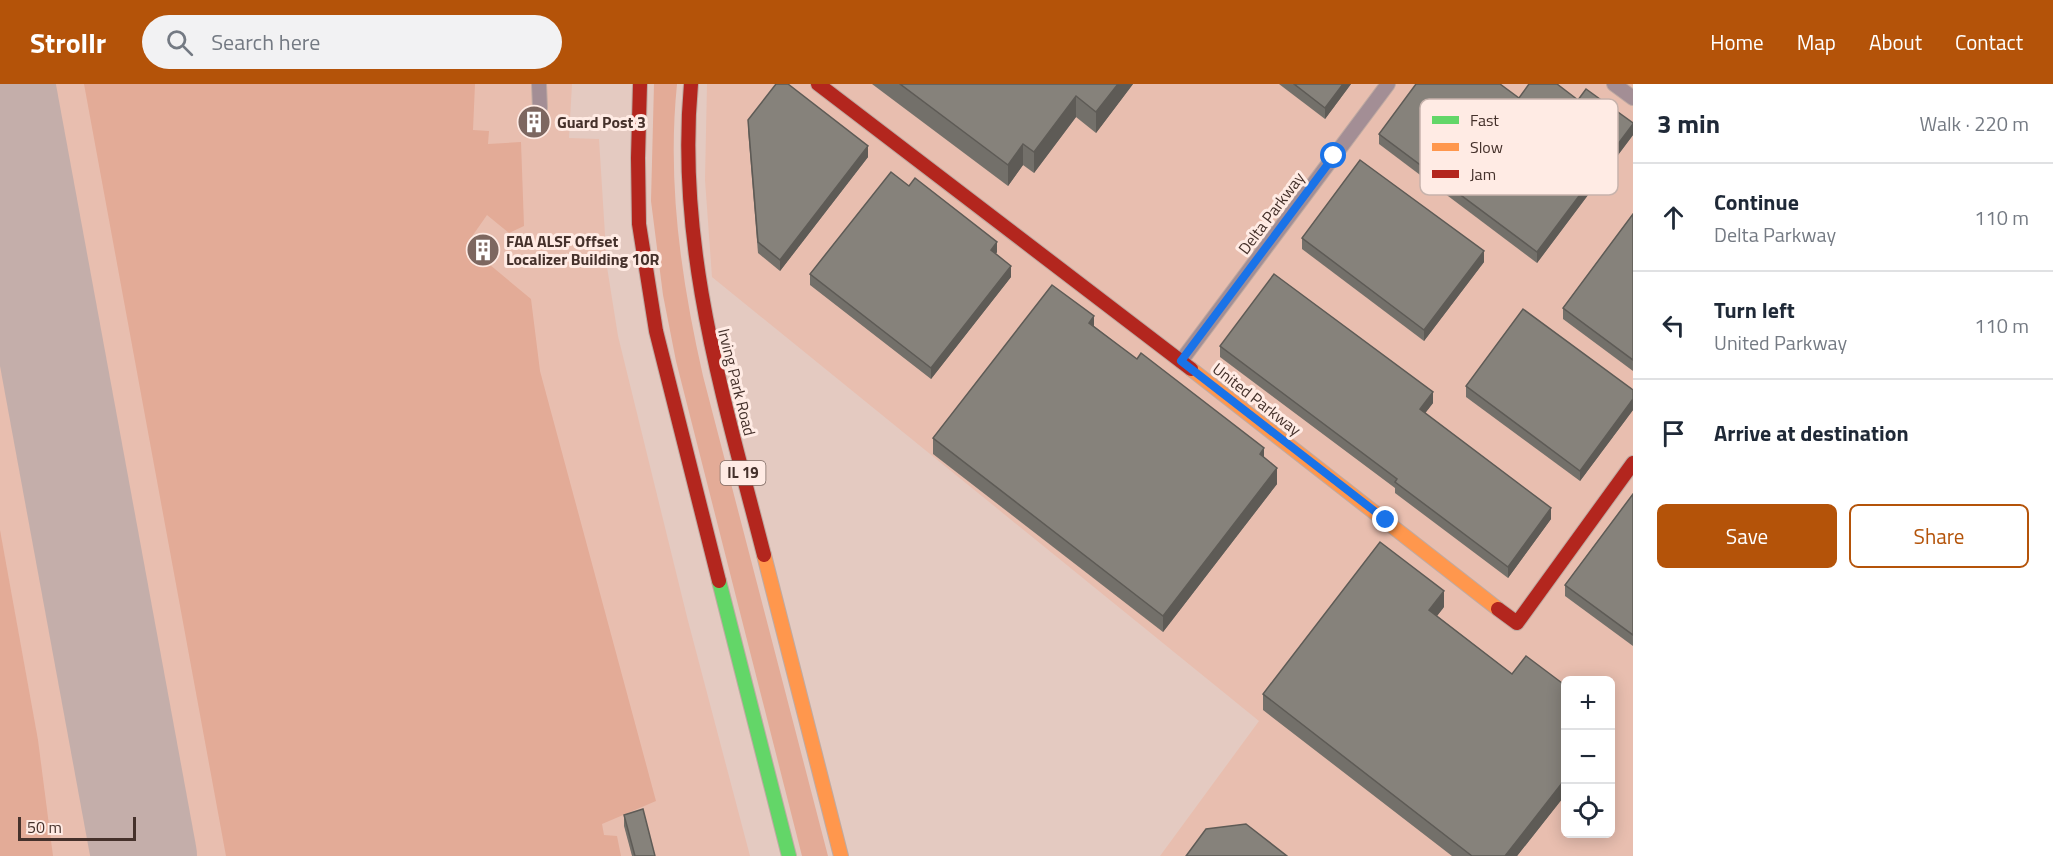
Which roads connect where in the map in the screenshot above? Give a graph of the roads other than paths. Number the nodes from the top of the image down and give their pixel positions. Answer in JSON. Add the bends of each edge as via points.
{"nodes":[{"id":1,"x":539,"y":84,"type":"edge"},
{"id":2,"x":640,"y":84,"type":"edge"},
{"id":3,"x":691,"y":84,"type":"edge"},
{"id":4,"x":818,"y":84,"type":"edge"},
{"id":5,"x":1388,"y":84,"type":"edge"},
{"id":6,"x":1614,"y":84,"type":"edge"},
{"id":7,"x":1633,"y":98,"type":"edge"},
{"id":8,"x":540,"y":108,"type":"dead end"},
{"id":9,"x":1181,"y":361,"type":"junction"},
{"id":10,"x":1633,"y":463,"type":"edge"},
{"id":11,"x":789,"y":856,"type":"edge"},
{"id":12,"x":841,"y":856,"type":"edge"}],
"edges":[{"from":1,"to":8,"type":"street"},
{"from":2,"to":11,"type":"main road","via":[[639,224],[656,331]]},
{"from":3,"to":12,"type":"main road","name":"Irving Park Road","number":"IL 19","via":[[686,173],[701,301]]},
{"from":4,"to":9,"type":"main road","name":"United Parkway"},
{"from":5,"to":9,"type":"street","name":"Delta Parkway"},
{"from":6,"to":7,"type":"street"},
{"from":9,"to":10,"type":"main road","name":"United Parkway","via":[[1518,622]]}]}
